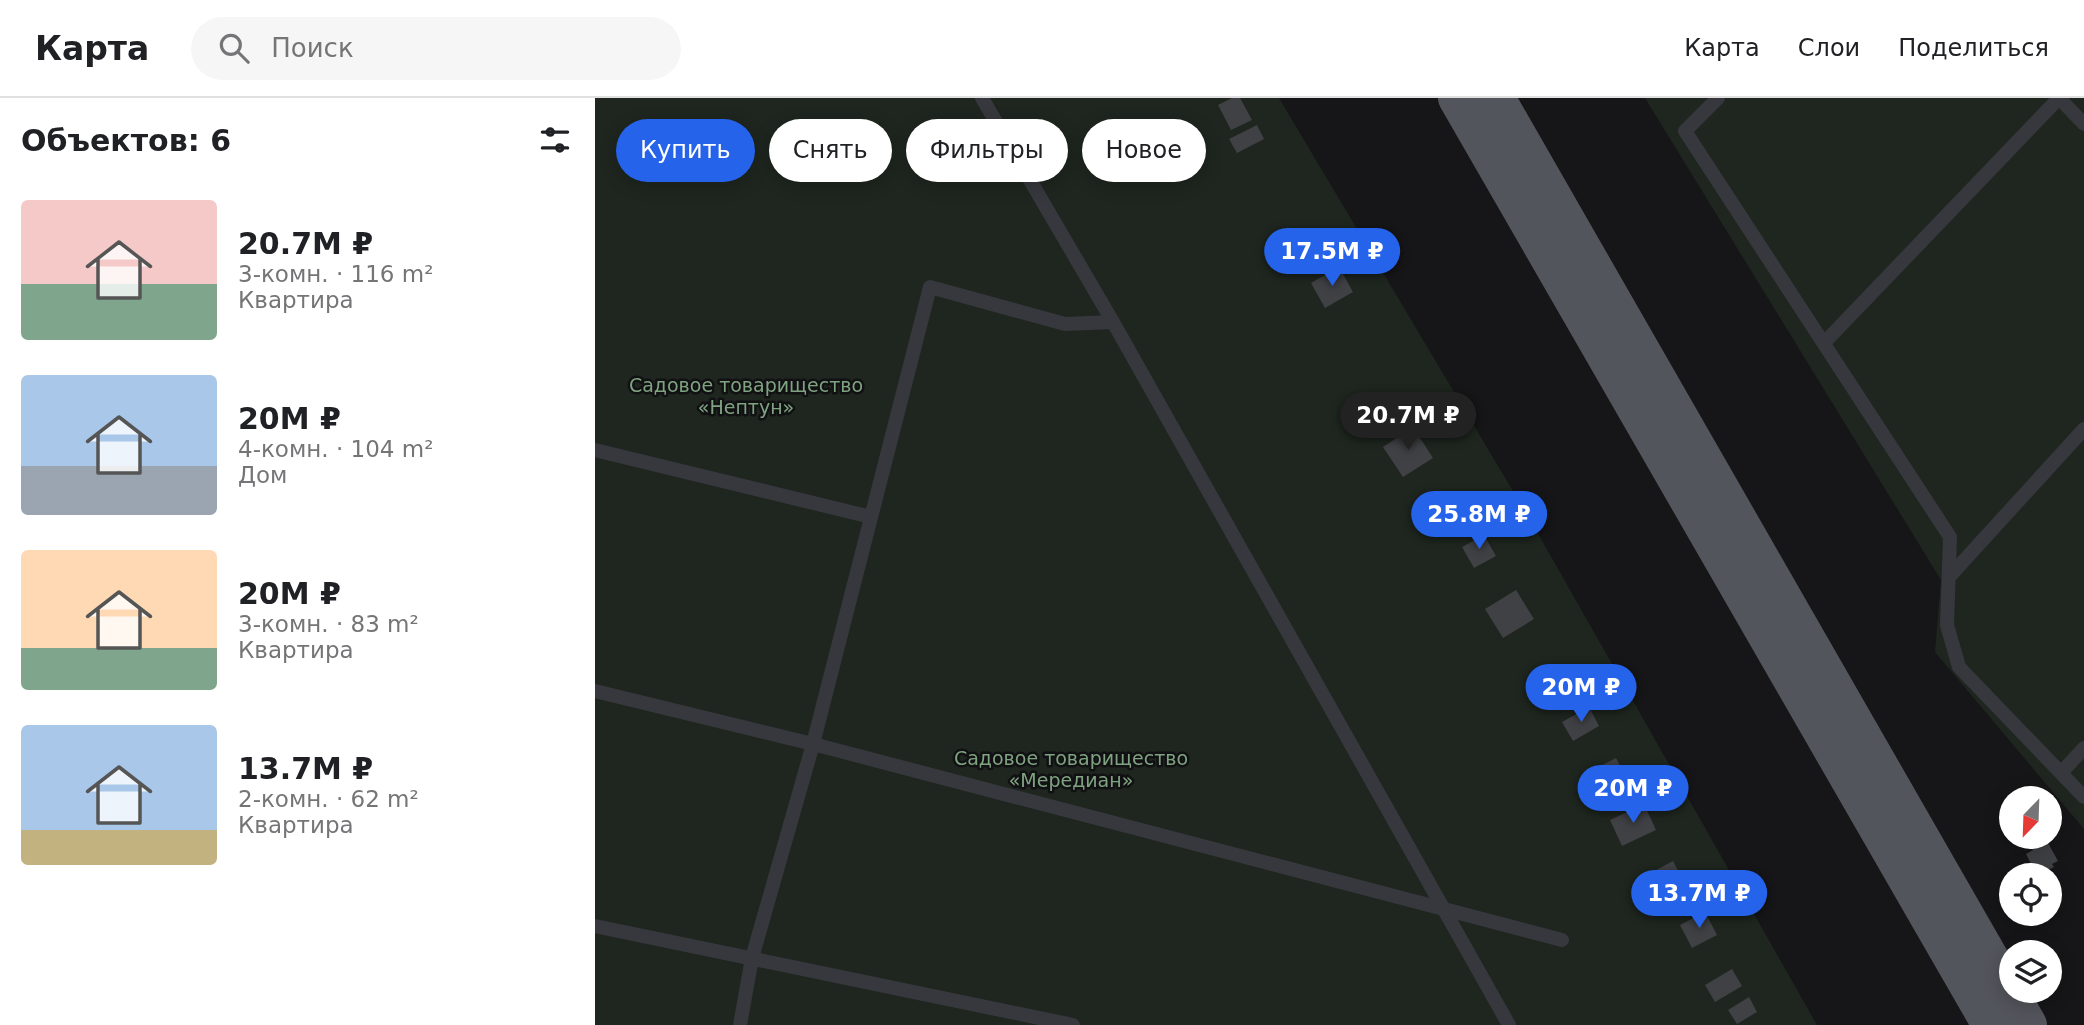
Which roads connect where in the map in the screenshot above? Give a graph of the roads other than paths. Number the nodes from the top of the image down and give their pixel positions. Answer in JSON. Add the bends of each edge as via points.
{"nodes":[{"id":1,"x":982,"y":98,"type":"edge"},
{"id":2,"x":1457,"y":98,"type":"edge"},
{"id":3,"x":1496,"y":98,"type":"edge"},
{"id":4,"x":1718,"y":98,"type":"edge"},
{"id":5,"x":2084,"y":124,"type":"edge"},
{"id":6,"x":1113,"y":322,"type":"junction"},
{"id":7,"x":1824,"y":343,"type":"junction"},
{"id":8,"x":2084,"y":429,"type":"edge"},
{"id":9,"x":595,"y":450,"type":"edge"},
{"id":10,"x":871,"y":517,"type":"junction"},
{"id":11,"x":1949,"y":577,"type":"junction"},
{"id":12,"x":595,"y":691,"type":"edge"},
{"id":13,"x":813,"y":744,"type":"junction"},
{"id":14,"x":2084,"y":748,"type":"edge"},
{"id":15,"x":2061,"y":773,"type":"junction"},
{"id":16,"x":2084,"y":797,"type":"edge"},
{"id":17,"x":1443,"y":909,"type":"junction"},
{"id":18,"x":595,"y":926,"type":"edge"},
{"id":19,"x":1563,"y":940,"type":"dead end"},
{"id":20,"x":752,"y":958,"type":"junction"},
{"id":21,"x":740,"y":1025,"type":"edge"},
{"id":22,"x":1073,"y":1025,"type":"edge"},
{"id":23,"x":1509,"y":1025,"type":"edge"},
{"id":24,"x":1991,"y":1025,"type":"edge"},
{"id":25,"x":2028,"y":1025,"type":"edge"}],
"edges":[{"from":1,"to":6,"type":"lane"},
{"from":2,"to":24,"type":"main road"},
{"from":3,"to":25,"type":"main road"},
{"from":4,"to":7,"type":"lane","via":[[1685,131]]},
{"from":5,"to":7,"type":"lane","via":[[2059,98]]},
{"from":6,"to":10,"type":"lane","via":[[1065,324],[930,287]]},
{"from":6,"to":17,"type":"lane"},
{"from":7,"to":11,"type":"lane","via":[[1950,537]]},
{"from":8,"to":11,"type":"lane"},
{"from":9,"to":10,"type":"lane"},
{"from":10,"to":13,"type":"lane"},
{"from":11,"to":15,"type":"lane","via":[[1947,625],[1959,667]]},
{"from":12,"to":13,"type":"lane"},
{"from":13,"to":17,"type":"lane"},
{"from":13,"to":20,"type":"lane"},
{"from":14,"to":15,"type":"lane"},
{"from":15,"to":16,"type":"lane"},
{"from":17,"to":19,"type":"lane"},
{"from":17,"to":23,"type":"lane"},
{"from":18,"to":20,"type":"lane"},
{"from":20,"to":21,"type":"lane"},
{"from":20,"to":22,"type":"lane"}]}
